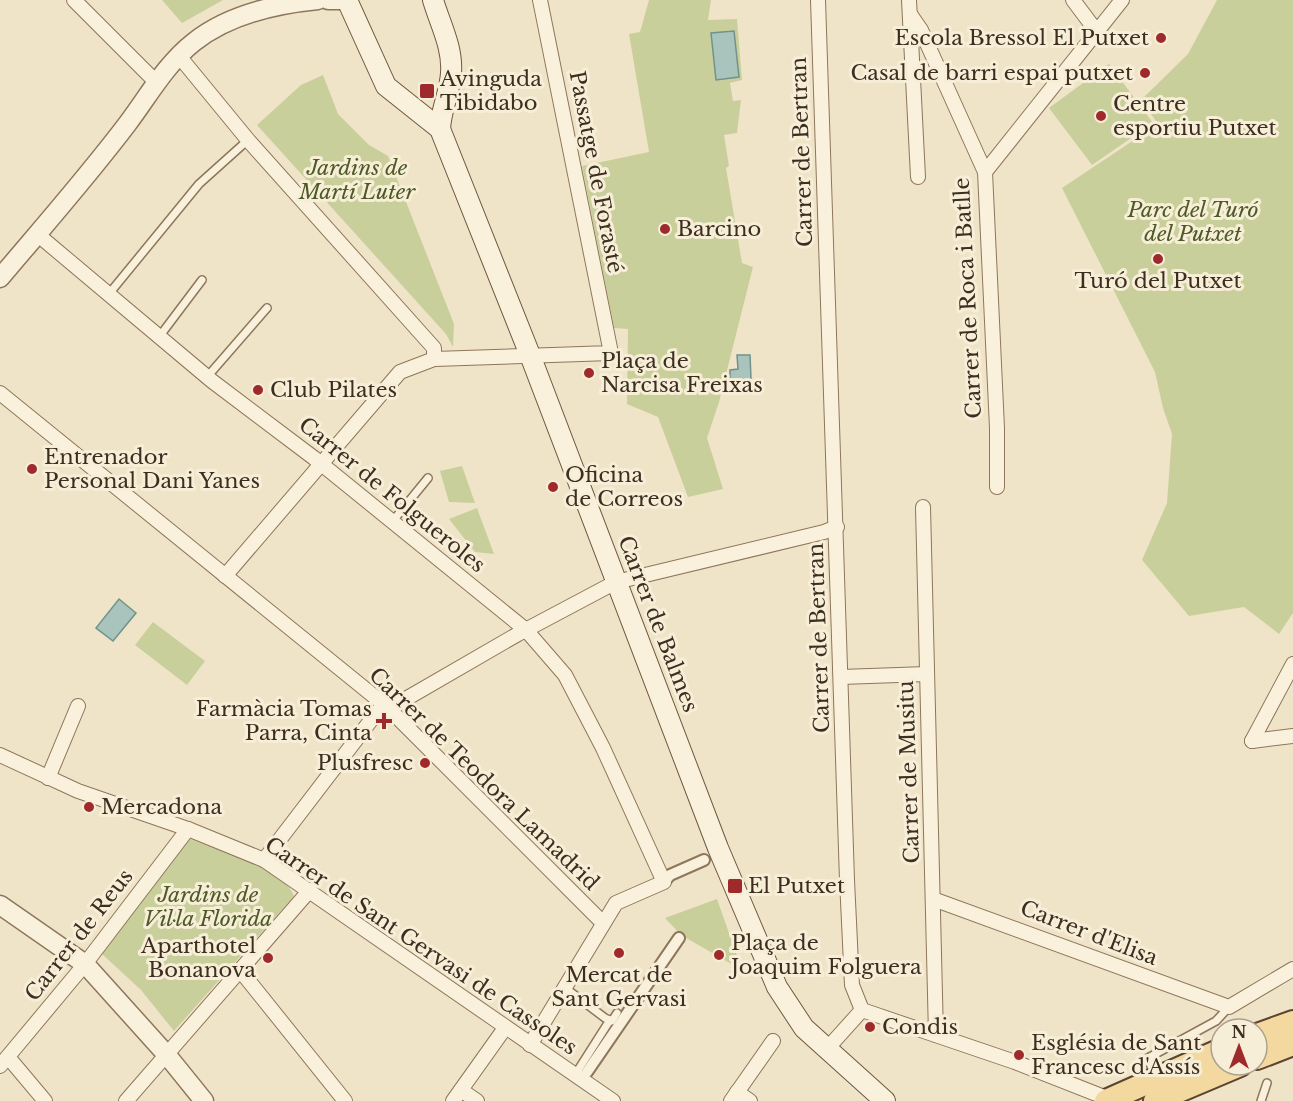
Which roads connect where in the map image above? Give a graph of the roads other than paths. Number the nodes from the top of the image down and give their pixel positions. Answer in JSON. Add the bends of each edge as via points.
{"nodes":[{"id":1,"x":74,"y":0,"type":"edge"},
{"id":2,"x":318,"y":0,"type":"edge"},
{"id":3,"x":328,"y":0,"type":"edge"},
{"id":4,"x":345,"y":0,"type":"edge"},
{"id":5,"x":433,"y":0,"type":"edge"},
{"id":6,"x":540,"y":0,"type":"edge"},
{"id":7,"x":818,"y":0,"type":"edge"},
{"id":8,"x":1073,"y":0,"type":"edge"},
{"id":9,"x":1122,"y":0,"type":"edge"},
{"id":10,"x":287,"y":2,"type":"edge"},
{"id":11,"x":910,"y":7,"type":"edge"},
{"id":12,"x":1097,"y":32,"type":"junction"},
{"id":13,"x":179,"y":56,"type":"junction"},
{"id":14,"x":156,"y":82,"type":"junction"},
{"id":15,"x":449,"y":87,"type":"junction"},
{"id":16,"x":400,"y":99,"type":"junction"},
{"id":17,"x":440,"y":129,"type":"junction"},
{"id":18,"x":248,"y":140,"type":"junction"},
{"id":19,"x":985,"y":172,"type":"junction"},
{"id":20,"x":918,"y":177,"type":"dead end"},
{"id":21,"x":37,"y":234,"type":"junction"},
{"id":22,"x":0,"y":278,"type":"edge"},
{"id":23,"x":202,"y":280,"type":"dead end"},
{"id":24,"x":108,"y":295,"type":"junction"},
{"id":25,"x":267,"y":308,"type":"dead end"},
{"id":26,"x":159,"y":337,"type":"junction"},
{"id":27,"x":530,"y":355,"type":"junction"},
{"id":28,"x":434,"y":359,"type":"junction"},
{"id":29,"x":207,"y":377,"type":"junction"},
{"id":30,"x":0,"y":393,"type":"edge"},
{"id":31,"x":320,"y":464,"type":"junction"},
{"id":32,"x":428,"y":478,"type":"dead end"},
{"id":33,"x":997,"y":487,"type":"dead end"},
{"id":34,"x":923,"y":507,"type":"dead end"},
{"id":35,"x":392,"y":522,"type":"junction"},
{"id":36,"x":837,"y":527,"type":"junction"},
{"id":37,"x":225,"y":576,"type":"junction"},
{"id":38,"x":616,"y":582,"type":"junction"},
{"id":39,"x":526,"y":630,"type":"junction"},
{"id":40,"x":1293,"y":664,"type":"edge"},
{"id":41,"x":927,"y":674,"type":"junction"},
{"id":42,"x":841,"y":677,"type":"junction"},
{"id":43,"x":78,"y":706,"type":"dead end"},
{"id":44,"x":386,"y":706,"type":"junction"},
{"id":45,"x":1293,"y":736,"type":"edge"},
{"id":46,"x":0,"y":755,"type":"edge"},
{"id":47,"x":48,"y":778,"type":"junction"},
{"id":48,"x":189,"y":829,"type":"junction"},
{"id":49,"x":264,"y":860,"type":"junction"},
{"id":50,"x":704,"y":860,"type":"dead end"},
{"id":51,"x":664,"y":882,"type":"junction"},
{"id":52,"x":310,"y":890,"type":"junction"},
{"id":53,"x":933,"y":899,"type":"junction"},
{"id":54,"x":0,"y":905,"type":"edge"},
{"id":55,"x":603,"y":923,"type":"junction"},
{"id":56,"x":679,"y":938,"type":"dead end"},
{"id":57,"x":85,"y":964,"type":"junction"},
{"id":58,"x":1293,"y":969,"type":"edge"},
{"id":59,"x":240,"y":970,"type":"junction"},
{"id":60,"x":564,"y":987,"type":"junction"},
{"id":61,"x":1229,"y":1007,"type":"junction"},
{"id":62,"x":862,"y":1010,"type":"junction"},
{"id":63,"x":617,"y":1013,"type":"dead end"},
{"id":64,"x":610,"y":1020,"type":"junction"},
{"id":65,"x":1293,"y":1022,"type":"edge"},
{"id":66,"x":505,"y":1028,"type":"junction"},
{"id":67,"x":1269,"y":1031,"type":"edge"},
{"id":68,"x":936,"y":1035,"type":"junction"},
{"id":69,"x":773,"y":1041,"type":"dead end"},
{"id":70,"x":1293,"y":1044,"type":"edge"},
{"id":71,"x":530,"y":1045,"type":"junction"},
{"id":72,"x":826,"y":1050,"type":"junction"},
{"id":73,"x":1269,"y":1053,"type":"edge"},
{"id":74,"x":166,"y":1054,"type":"junction"},
{"id":75,"x":1209,"y":1055,"type":"edge"},
{"id":76,"x":4,"y":1061,"type":"edge"},
{"id":77,"x":1151,"y":1066,"type":"dead end"},
{"id":78,"x":581,"y":1074,"type":"junction"},
{"id":79,"x":1212,"y":1077,"type":"edge"},
{"id":80,"x":1267,"y":1083,"type":"dead end"},
{"id":81,"x":457,"y":1095,"type":"edge"},
{"id":82,"x":734,"y":1097,"type":"edge"},
{"id":83,"x":1110,"y":1100,"type":"edge"},
{"id":84,"x":45,"y":1101,"type":"edge"},
{"id":85,"x":126,"y":1101,"type":"edge"},
{"id":86,"x":204,"y":1101,"type":"edge"},
{"id":87,"x":345,"y":1101,"type":"edge"},
{"id":88,"x":477,"y":1101,"type":"edge"},
{"id":89,"x":613,"y":1101,"type":"edge"},
{"id":90,"x":750,"y":1101,"type":"edge"},
{"id":91,"x":885,"y":1101,"type":"edge"},
{"id":92,"x":1155,"y":1101,"type":"edge"},
{"id":93,"x":1261,"y":1101,"type":"edge"}],
"edges":[{"from":1,"to":14,"type":"street"},
{"from":2,"to":10,"type":"street"},
{"from":3,"to":4,"type":"street"},
{"from":4,"to":16,"type":"main road","via":[[377,71]]},
{"from":5,"to":15,"type":"main road","via":[[449,47]]},
{"from":6,"to":27,"type":"street","name":"Passatge de Forasté","via":[[611,353]]},
{"from":7,"to":36,"type":"street","name":"Carrer de Bertran"},
{"from":8,"to":12,"type":"street"},
{"from":9,"to":12,"type":"street"},
{"from":10,"to":13,"type":"street","via":[[228,22]]},
{"from":11,"to":19,"type":"street","name":"Carrer de Roca i Batlle"},
{"from":11,"to":20,"type":"street"},
{"from":12,"to":19,"type":"street"},
{"from":13,"to":14,"type":"street"},
{"from":13,"to":18,"type":"street"},
{"from":14,"to":21,"type":"street","via":[[129,122]]},
{"from":15,"to":16,"type":"main road","via":[[430,97]]},
{"from":15,"to":17,"type":"main road"},
{"from":16,"to":17,"type":"main road"},
{"from":17,"to":27,"type":"main road","name":"Carrer de Balmes"},
{"from":18,"to":24,"type":"lane","via":[[199,184]]},
{"from":18,"to":28,"type":"street","via":[[434,348]]},
{"from":19,"to":33,"type":"street","name":"Carrer de Roca i Batlle"},
{"from":21,"to":22,"type":"street"},
{"from":21,"to":24,"type":"street","name":"Carrer de Folgueroles"},
{"from":23,"to":26,"type":"lane"},
{"from":24,"to":26,"type":"street","name":"Carrer de Folgueroles"},
{"from":25,"to":29,"type":"lane"},
{"from":26,"to":29,"type":"street","name":"Carrer de Folgueroles"},
{"from":27,"to":28,"type":"street"},
{"from":27,"to":38,"type":"main road","name":"Carrer de Balmes"},
{"from":28,"to":31,"type":"street","via":[[393,377]]},
{"from":29,"to":31,"type":"street","name":"Carrer de Folgueroles"},
{"from":30,"to":37,"type":"street","name":"Carrer de Teodora Lamadrid"},
{"from":31,"to":35,"type":"street","name":"Carrer de Folgueroles"},
{"from":31,"to":37,"type":"street"},
{"from":32,"to":35,"type":"lane"},
{"from":34,"to":41,"type":"street","name":"Carrer de Musitu"},
{"from":35,"to":39,"type":"street","name":"Carrer de Folgueroles"},
{"from":36,"to":38,"type":"street"},
{"from":36,"to":42,"type":"street","name":"Carrer de Bertran"},
{"from":37,"to":44,"type":"street","name":"Carrer de Teodora Lamadrid"},
{"from":38,"to":39,"type":"street"},
{"from":38,"to":72,"type":"main road","name":"Carrer de Balmes","via":[[761,954],[794,1016]]},
{"from":39,"to":44,"type":"street","via":[[397,704]]},
{"from":39,"to":51,"type":"street","name":"Carrer de Folgueroles","via":[[565,675]]},
{"from":40,"to":45,"type":"street","via":[[1252,741]]},
{"from":41,"to":42,"type":"street"},
{"from":41,"to":53,"type":"street","name":"Carrer de Musitu"},
{"from":42,"to":62,"type":"street","name":"Carrer de Bertran","via":[[852,985]]},
{"from":43,"to":47,"type":"street"},
{"from":44,"to":49,"type":"street","via":[[378,711]]},
{"from":44,"to":55,"type":"street","name":"Carrer de Teodora Lamadrid"},
{"from":46,"to":47,"type":"street","name":"Carrer de Sant Gervasi de Cassoles"},
{"from":47,"to":48,"type":"street","name":"Carrer de Sant Gervasi de Cassoles"},
{"from":48,"to":49,"type":"street","name":"Carrer de Sant Gervasi de Cassoles"},
{"from":48,"to":57,"type":"street","name":"Carrer de Reus"},
{"from":49,"to":52,"type":"street","name":"Carrer de Sant Gervasi de Cassoles"},
{"from":50,"to":51,"type":"street","via":[[670,875]]},
{"from":51,"to":55,"type":"street","via":[[618,901]]},
{"from":52,"to":59,"type":"street"},
{"from":52,"to":66,"type":"street","name":"Carrer de Sant Gervasi de Cassoles"},
{"from":53,"to":61,"type":"street","name":"Carrer d'Elisa"},
{"from":53,"to":68,"type":"street","name":"Carrer de Musitu"},
{"from":54,"to":57,"type":"street"},
{"from":55,"to":60,"type":"street"},
{"from":56,"to":78,"type":"street"},
{"from":57,"to":74,"type":"street"},
{"from":57,"to":76,"type":"street","name":"Carrer de Reus"},
{"from":58,"to":61,"type":"street"},
{"from":59,"to":74,"type":"street"},
{"from":59,"to":87,"type":"street"},
{"from":60,"to":64,"type":"lane"},
{"from":60,"to":71,"type":"street"},
{"from":61,"to":77,"type":"lane","via":[[1216,1021],[1148,1058]]},
{"from":62,"to":68,"type":"street"},
{"from":62,"to":72,"type":"street"},
{"from":63,"to":64,"type":"lane"},
{"from":64,"to":78,"type":"lane"},
{"from":65,"to":67,"type":"main road"},
{"from":66,"to":71,"type":"street","name":"Carrer de Sant Gervasi de Cassoles"},
{"from":66,"to":81,"type":"street"},
{"from":68,"to":83,"type":"street"},
{"from":69,"to":82,"type":"street"},
{"from":70,"to":73,"type":"main road"},
{"from":71,"to":78,"type":"street","name":"Carrer de Sant Gervasi de Cassoles"},
{"from":72,"to":91,"type":"main road","name":"Carrer de Balmes"},
{"from":74,"to":85,"type":"street"},
{"from":74,"to":86,"type":"street"},
{"from":75,"to":83,"type":"main road"},
{"from":76,"to":84,"type":"street"},
{"from":78,"to":89,"type":"street","name":"Carrer de Sant Gervasi de Cassoles"},
{"from":79,"to":92,"type":"main road"},
{"from":80,"to":93,"type":"lane"},
{"from":81,"to":88,"type":"street"},
{"from":82,"to":90,"type":"street"}]}
